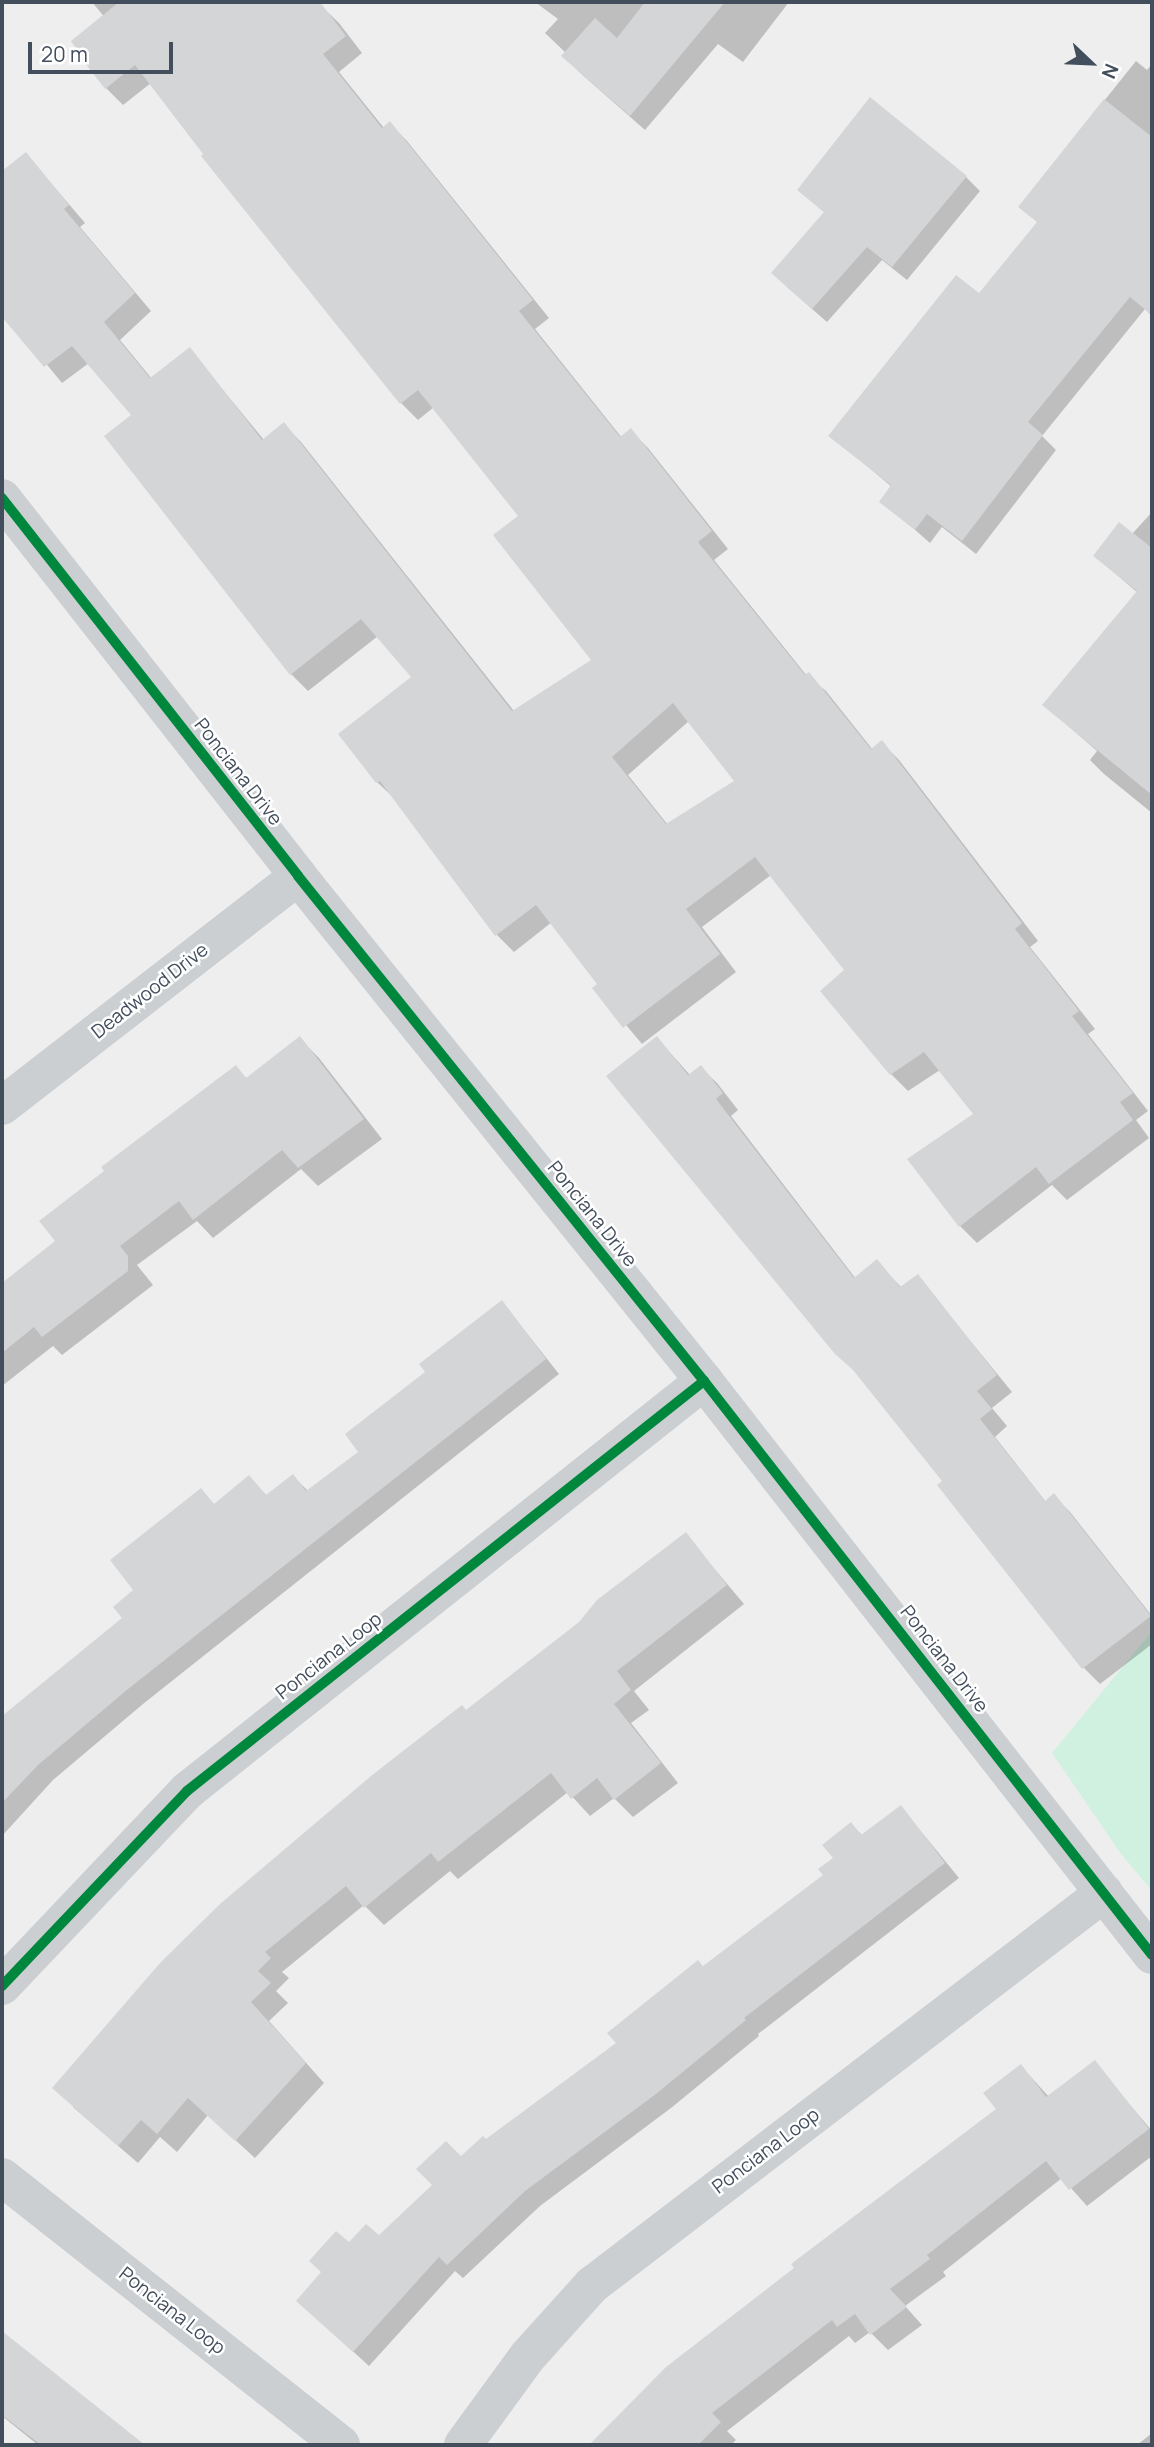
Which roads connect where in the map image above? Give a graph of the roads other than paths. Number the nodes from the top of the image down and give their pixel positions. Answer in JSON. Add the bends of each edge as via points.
{"nodes":[{"id":1,"x":2,"y":498,"type":"edge"},
{"id":2,"x":298,"y":876,"type":"junction"},
{"id":3,"x":2,"y":1106,"type":"edge"},
{"id":4,"x":704,"y":1381,"type":"junction"},
{"id":5,"x":1104,"y":1893,"type":"junction"},
{"id":6,"x":1152,"y":1955,"type":"edge"},
{"id":7,"x":2,"y":1986,"type":"edge"},
{"id":8,"x":2,"y":2177,"type":"edge"},
{"id":9,"x":341,"y":2445,"type":"edge"},
{"id":10,"x":463,"y":2445,"type":"edge"}],
"edges":[{"from":1,"to":2,"type":"street","name":"Ponciana Drive"},
{"from":2,"to":3,"type":"street","name":"Deadwood Drive"},
{"from":2,"to":4,"type":"street","name":"Ponciana Drive"},
{"from":4,"to":5,"type":"street","name":"Ponciana Drive"},
{"from":4,"to":7,"type":"street","name":"Ponciana Loop","via":[[187,1791]]},
{"from":5,"to":6,"type":"street","name":"Ponciana Drive"},
{"from":5,"to":10,"type":"street","name":"Ponciana Loop","via":[[592,2285],[528,2356]]},
{"from":8,"to":9,"type":"street","name":"Ponciana Loop"}]}
